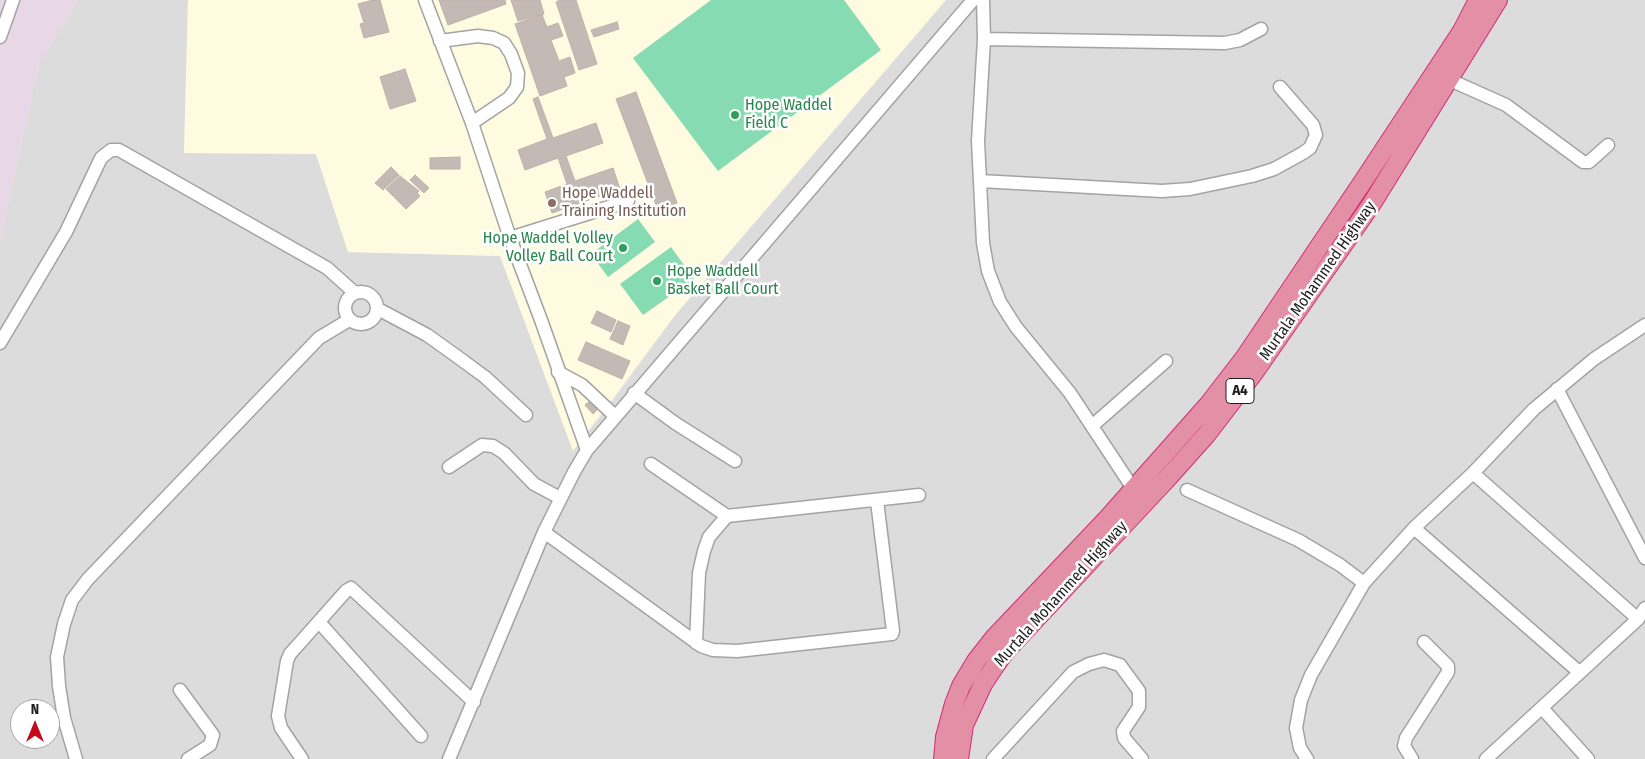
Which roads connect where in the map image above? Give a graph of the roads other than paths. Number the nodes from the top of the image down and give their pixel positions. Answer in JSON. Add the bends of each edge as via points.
{"nodes":[{"id":1,"x":13,"y":0,"type":"edge"},
{"id":2,"x":425,"y":0,"type":"edge"},
{"id":3,"x":973,"y":0,"type":"edge"},
{"id":4,"x":983,"y":0,"type":"edge"},
{"id":5,"x":1478,"y":0,"type":"edge"},
{"id":6,"x":1498,"y":0,"type":"edge"},
{"id":7,"x":1262,"y":29,"type":"dead end"},
{"id":8,"x":0,"y":37,"type":"edge"},
{"id":9,"x":984,"y":39,"type":"junction"},
{"id":10,"x":440,"y":41,"type":"junction"},
{"id":11,"x":1450,"y":80,"type":"junction"},
{"id":12,"x":1280,"y":87,"type":"dead end"},
{"id":13,"x":472,"y":123,"type":"junction"},
{"id":14,"x":1608,"y":145,"type":"dead end"},
{"id":15,"x":980,"y":181,"type":"junction"},
{"id":16,"x":628,"y":200,"type":"dead end"},
{"id":17,"x":510,"y":238,"type":"junction"},
{"id":18,"x":355,"y":293,"type":"junction"},
{"id":19,"x":378,"y":309,"type":"junction"},
{"id":20,"x":349,"y":320,"type":"junction"},
{"id":21,"x":1645,"y":325,"type":"edge"},
{"id":22,"x":0,"y":344,"type":"edge"},
{"id":23,"x":1166,"y":361,"type":"dead end"},
{"id":24,"x":558,"y":372,"type":"junction"},
{"id":25,"x":1557,"y":389,"type":"junction"},
{"id":26,"x":634,"y":393,"type":"junction"},
{"id":27,"x":526,"y":415,"type":"dead end"},
{"id":28,"x":615,"y":416,"type":"junction"},
{"id":29,"x":1092,"y":426,"type":"junction"},
{"id":30,"x":587,"y":450,"type":"junction"},
{"id":31,"x":735,"y":461,"type":"dead end"},
{"id":32,"x":651,"y":464,"type":"dead end"},
{"id":33,"x":449,"y":467,"type":"dead end"},
{"id":34,"x":1473,"y":472,"type":"junction"},
{"id":35,"x":1133,"y":489,"type":"junction"},
{"id":36,"x":1188,"y":490,"type":"dead end"},
{"id":37,"x":919,"y":495,"type":"dead end"},
{"id":38,"x":560,"y":498,"type":"junction"},
{"id":39,"x":878,"y":501,"type":"junction"},
{"id":40,"x":1143,"y":505,"type":"junction"},
{"id":41,"x":727,"y":516,"type":"junction"},
{"id":42,"x":1414,"y":528,"type":"junction"},
{"id":43,"x":544,"y":532,"type":"junction"},
{"id":44,"x":1645,"y":558,"type":"edge"},
{"id":45,"x":1364,"y":583,"type":"junction"},
{"id":46,"x":1643,"y":611,"type":"edge"},
{"id":47,"x":319,"y":622,"type":"junction"},
{"id":48,"x":1424,"y":642,"type":"dead end"},
{"id":49,"x":696,"y":643,"type":"junction"},
{"id":50,"x":1579,"y":672,"type":"junction"},
{"id":51,"x":180,"y":690,"type":"dead end"},
{"id":52,"x":474,"y":702,"type":"junction"},
{"id":53,"x":1542,"y":708,"type":"junction"},
{"id":54,"x":421,"y":736,"type":"dead end"},
{"id":55,"x":76,"y":759,"type":"edge"},
{"id":56,"x":188,"y":759,"type":"edge"},
{"id":57,"x":302,"y":759,"type":"edge"},
{"id":58,"x":449,"y":759,"type":"edge"},
{"id":59,"x":943,"y":759,"type":"edge"},
{"id":60,"x":959,"y":759,"type":"edge"},
{"id":61,"x":993,"y":759,"type":"edge"},
{"id":62,"x":1142,"y":759,"type":"edge"},
{"id":63,"x":1307,"y":759,"type":"edge"},
{"id":64,"x":1412,"y":759,"type":"edge"},
{"id":65,"x":1486,"y":759,"type":"edge"},
{"id":66,"x":1588,"y":759,"type":"edge"}],
"edges":[{"from":1,"to":8,"type":"street"},
{"from":2,"to":10,"type":"street"},
{"from":3,"to":26,"type":"street"},
{"from":4,"to":9,"type":"street"},
{"from":5,"to":35,"type":"highway","name":"Murtala Mohammed Highway","number":"A4","via":[[1462,31],[1245,357],[1208,405]]},
{"from":6,"to":11,"type":"highway","name":"Murtala Mohammed Highway","number":"A4"},
{"from":7,"to":9,"type":"street","via":[[1240,40],[1225,43]]},
{"from":9,"to":15,"type":"street","via":[[978,141]]},
{"from":10,"to":13,"type":"street"},
{"from":10,"to":13,"type":"street","via":[[478,36],[493,38],[504,43],[512,54],[518,73],[517,87],[509,98]]},
{"from":11,"to":14,"type":"street","via":[[1506,105],[1583,162],[1589,162]]},
{"from":11,"to":40,"type":"highway","name":"Murtala Mohammed Highway","number":"A4","via":[[1371,205],[1253,374],[1206,434]]},
{"from":12,"to":15,"type":"street","via":[[1313,125],[1316,135],[1310,148],[1303,153],[1274,169],[1252,176],[1162,191]]},
{"from":13,"to":17,"type":"street"},
{"from":15,"to":29,"type":"street","via":[[983,243],[988,271],[1000,302]]},
{"from":16,"to":17,"type":"street"},
{"from":17,"to":24,"type":"street"},
{"from":18,"to":19,"type":"street","via":[[371,295]]},
{"from":18,"to":20,"type":"street","via":[[345,305]]},
{"from":18,"to":22,"type":"street","via":[[326,268],[119,150],[111,150],[102,158],[66,232]]},
{"from":19,"to":20,"type":"street","via":[[374,319],[364,325]]},
{"from":19,"to":27,"type":"street","via":[[456,355]]},
{"from":20,"to":55,"type":"street","via":[[318,338],[88,579],[72,600],[57,657],[64,718]]},
{"from":21,"to":25,"type":"street","via":[[1594,358]]},
{"from":23,"to":29,"type":"street"},
{"from":24,"to":28,"type":"street","via":[[582,385]]},
{"from":24,"to":30,"type":"street"},
{"from":25,"to":34,"type":"street"},
{"from":25,"to":44,"type":"street"},
{"from":26,"to":28,"type":"street"},
{"from":26,"to":31,"type":"street"},
{"from":28,"to":30,"type":"street"},
{"from":29,"to":35,"type":"street"},
{"from":30,"to":38,"type":"street"},
{"from":32,"to":41,"type":"street"},
{"from":33,"to":38,"type":"street","via":[[482,445],[494,446],[504,452],[534,484]]},
{"from":34,"to":42,"type":"street"},
{"from":34,"to":46,"type":"street"},
{"from":35,"to":40,"type":"street"},
{"from":35,"to":59,"type":"highway","name":"Murtala Mohammed Highway","number":"A4","via":[[976,661],[954,704]]},
{"from":36,"to":45,"type":"street","via":[[1298,540]]},
{"from":37,"to":39,"type":"street"},
{"from":38,"to":43,"type":"street"},
{"from":39,"to":41,"type":"street"},
{"from":39,"to":49,"type":"street","via":[[892,634],[737,651],[713,650]]},
{"from":40,"to":60,"type":"highway","name":"Murtala Mohammed Highway","number":"A4","via":[[1005,652],[983,684],[964,725]]},
{"from":41,"to":49,"type":"street","via":[[709,537],[704,551],[699,573]]},
{"from":42,"to":45,"type":"street"},
{"from":42,"to":50,"type":"street"},
{"from":43,"to":49,"type":"street"},
{"from":43,"to":52,"type":"street"},
{"from":45,"to":63,"type":"street","via":[[1311,675],[1299,706],[1296,733]]},
{"from":46,"to":50,"type":"street"},
{"from":47,"to":52,"type":"street","via":[[352,588]]},
{"from":47,"to":54,"type":"street"},
{"from":47,"to":57,"type":"street","via":[[290,654],[278,716],[281,728]]},
{"from":48,"to":64,"type":"street","via":[[1448,666],[1448,672],[1408,732],[1404,746]]},
{"from":50,"to":53,"type":"street"},
{"from":51,"to":56,"type":"street","via":[[213,735],[210,745]]},
{"from":52,"to":58,"type":"street"},
{"from":53,"to":65,"type":"street"},
{"from":53,"to":66,"type":"street"},
{"from":61,"to":62,"type":"street","via":[[1073,672],[1104,660],[1120,665],[1139,691],[1139,707],[1123,731],[1124,738]]}]}
